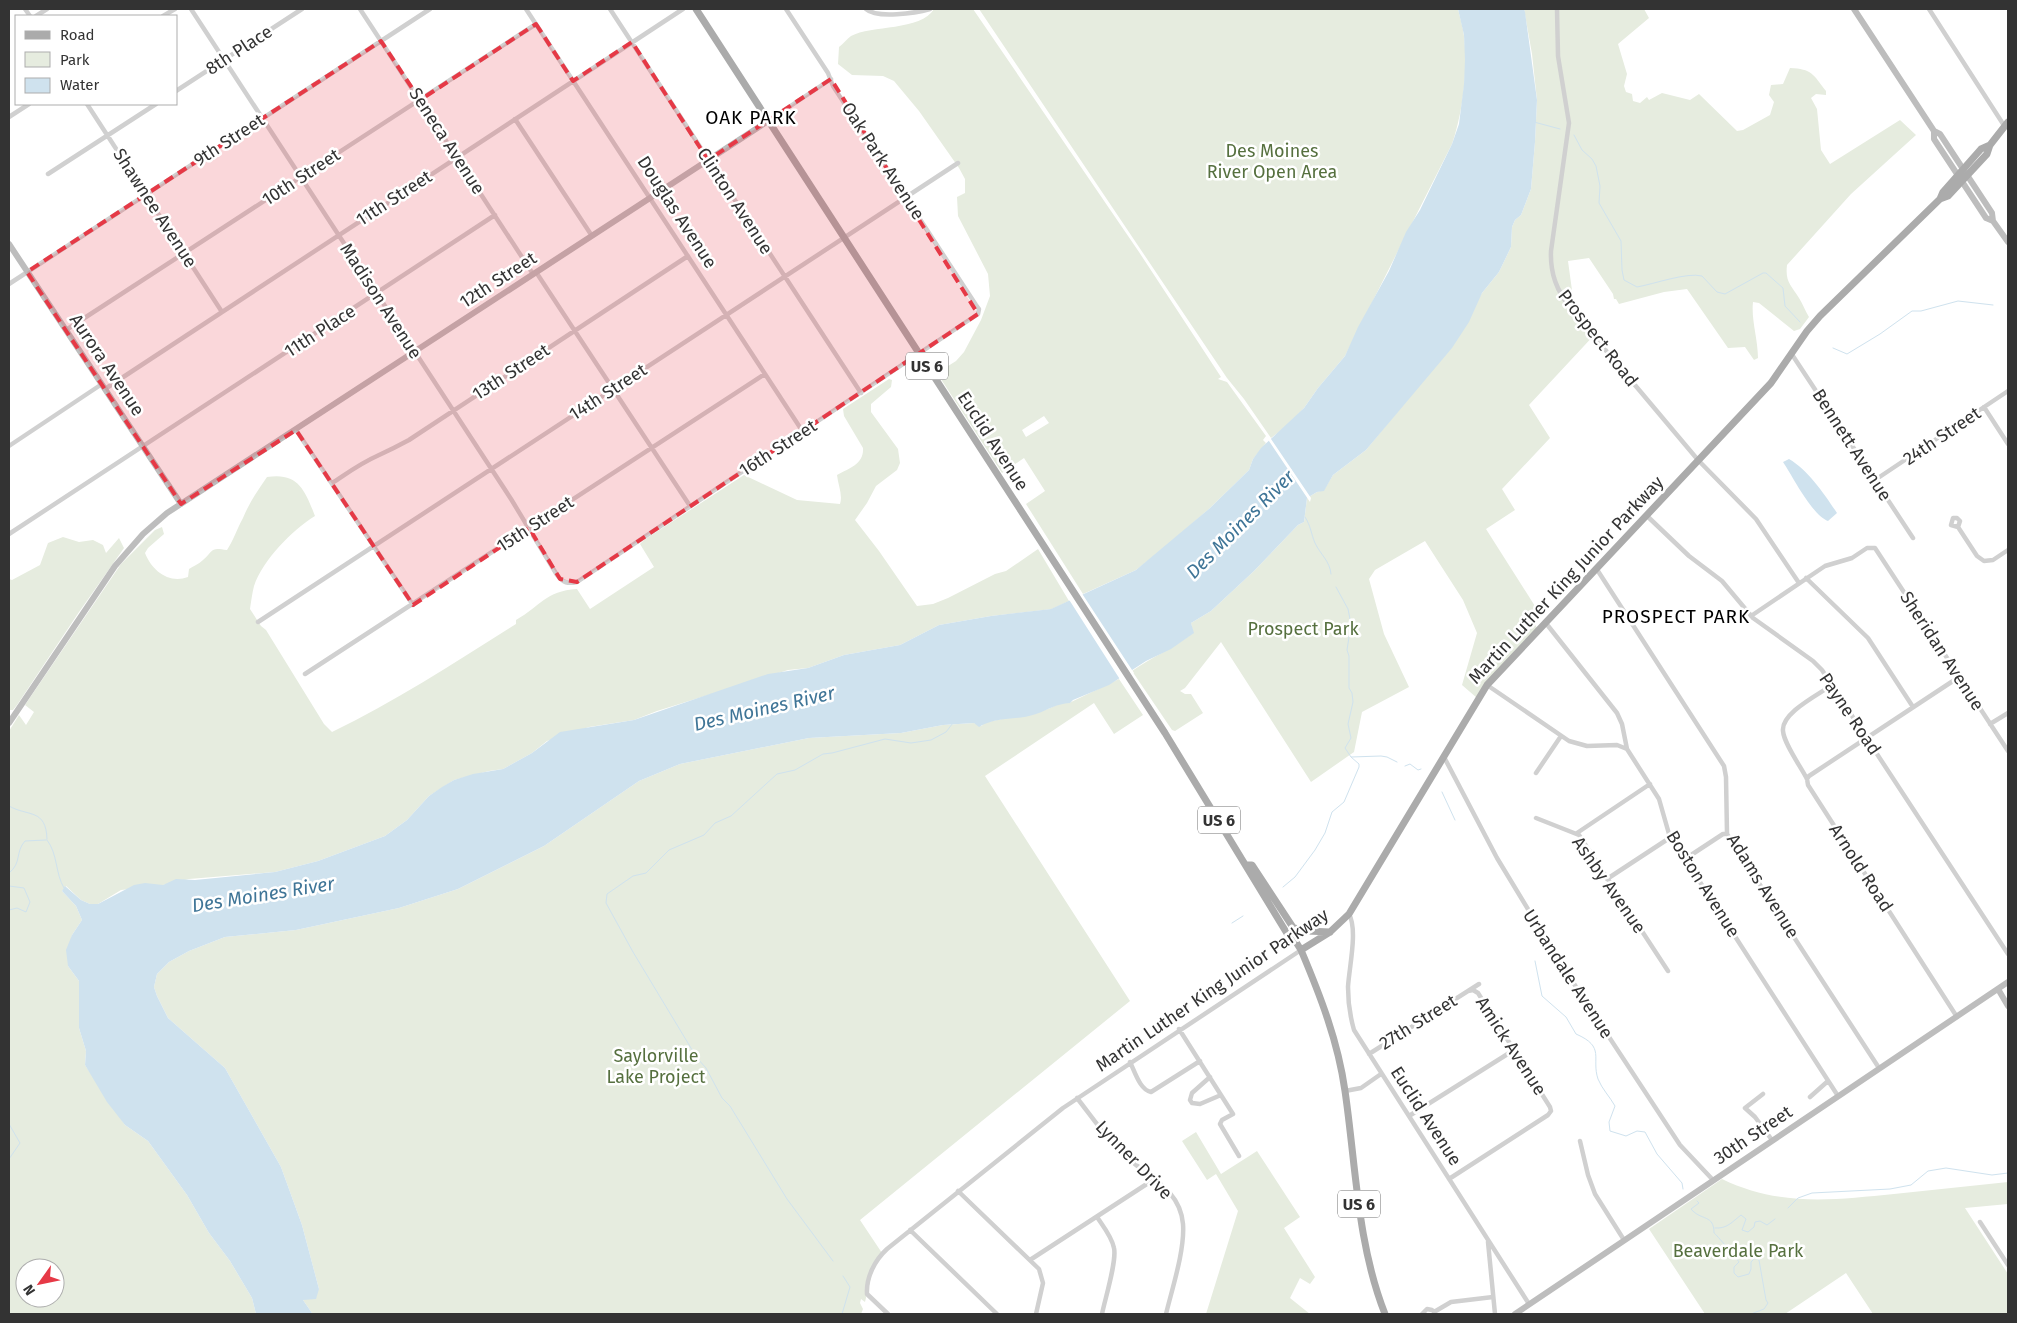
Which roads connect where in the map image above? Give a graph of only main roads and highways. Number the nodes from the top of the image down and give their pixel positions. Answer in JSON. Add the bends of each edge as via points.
{"nodes":[{"id":1,"x":696,"y":9,"type":"edge"},
{"id":2,"x":1854,"y":9,"type":"edge"},
{"id":3,"x":768,"y":120,"type":"junction"},
{"id":4,"x":2006,"y":124,"type":"edge"},
{"id":5,"x":1962,"y":176,"type":"junction"},
{"id":6,"x":2008,"y":242,"type":"edge"},
{"id":7,"x":9,"y":244,"type":"edge"},
{"id":8,"x":181,"y":504,"type":"junction"},
{"id":9,"x":9,"y":723,"type":"edge"},
{"id":10,"x":1247,"y":865,"type":"junction"},
{"id":11,"x":1293,"y":928,"type":"junction"},
{"id":12,"x":1330,"y":932,"type":"junction"},
{"id":13,"x":1296,"y":942,"type":"junction"},
{"id":14,"x":1301,"y":950,"type":"junction"},
{"id":15,"x":2008,"y":982,"type":"edge"},
{"id":16,"x":1998,"y":989,"type":"junction"},
{"id":17,"x":2008,"y":1006,"type":"edge"},
{"id":18,"x":1385,"y":1314,"type":"edge"},
{"id":19,"x":1515,"y":1314,"type":"edge"}],
"edges":[{"from":1,"to":3,"type":"main road","name":"Euclid Avenue","number":"US 6"},
{"from":2,"to":5,"type":"main road","via":[[1934,131],[1940,134]]},
{"from":3,"to":8,"type":"main road","name":"12th Street"},
{"from":3,"to":10,"type":"main road","name":"Euclid Avenue","number":"US 6"},
{"from":4,"to":5,"type":"main road","name":"Martin Luther King Junior Parkway","via":[[1987,154]]},
{"from":5,"to":6,"type":"main road","via":[[1992,213],[1993,221]]},
{"from":5,"to":12,"type":"main road","name":"Martin Luther King Junior Parkway","via":[[1942,192],[1940,199],[1820,316],[1770,383],[1486,685],[1349,914]]},
{"from":7,"to":8,"type":"main road","name":"Aurora Avenue"},
{"from":8,"to":9,"type":"main road","name":"12th Street","via":[[126,551]]},
{"from":10,"to":11,"type":"main road","name":"Euclid Avenue","number":"US 6","via":[[1252,865]]},
{"from":10,"to":13,"type":"main road","name":"Euclid Avenue","number":"US 6","via":[[1291,940]]},
{"from":11,"to":12,"type":"main road"},
{"from":11,"to":13,"type":"main road","name":"Euclid Avenue","number":"US 6","via":[[1298,935]]},
{"from":12,"to":14,"type":"main road","name":"Martin Luther King Junior Parkway"},
{"from":13,"to":14,"type":"main road","name":"Euclid Avenue","number":"US 6"},
{"from":14,"to":18,"type":"main road","number":"US 6","via":[[1324,1005],[1345,1091],[1365,1249]]},
{"from":15,"to":16,"type":"main road","name":"30th Street"},
{"from":16,"to":17,"type":"main road"},
{"from":16,"to":19,"type":"main road","name":"30th Street"}]}
